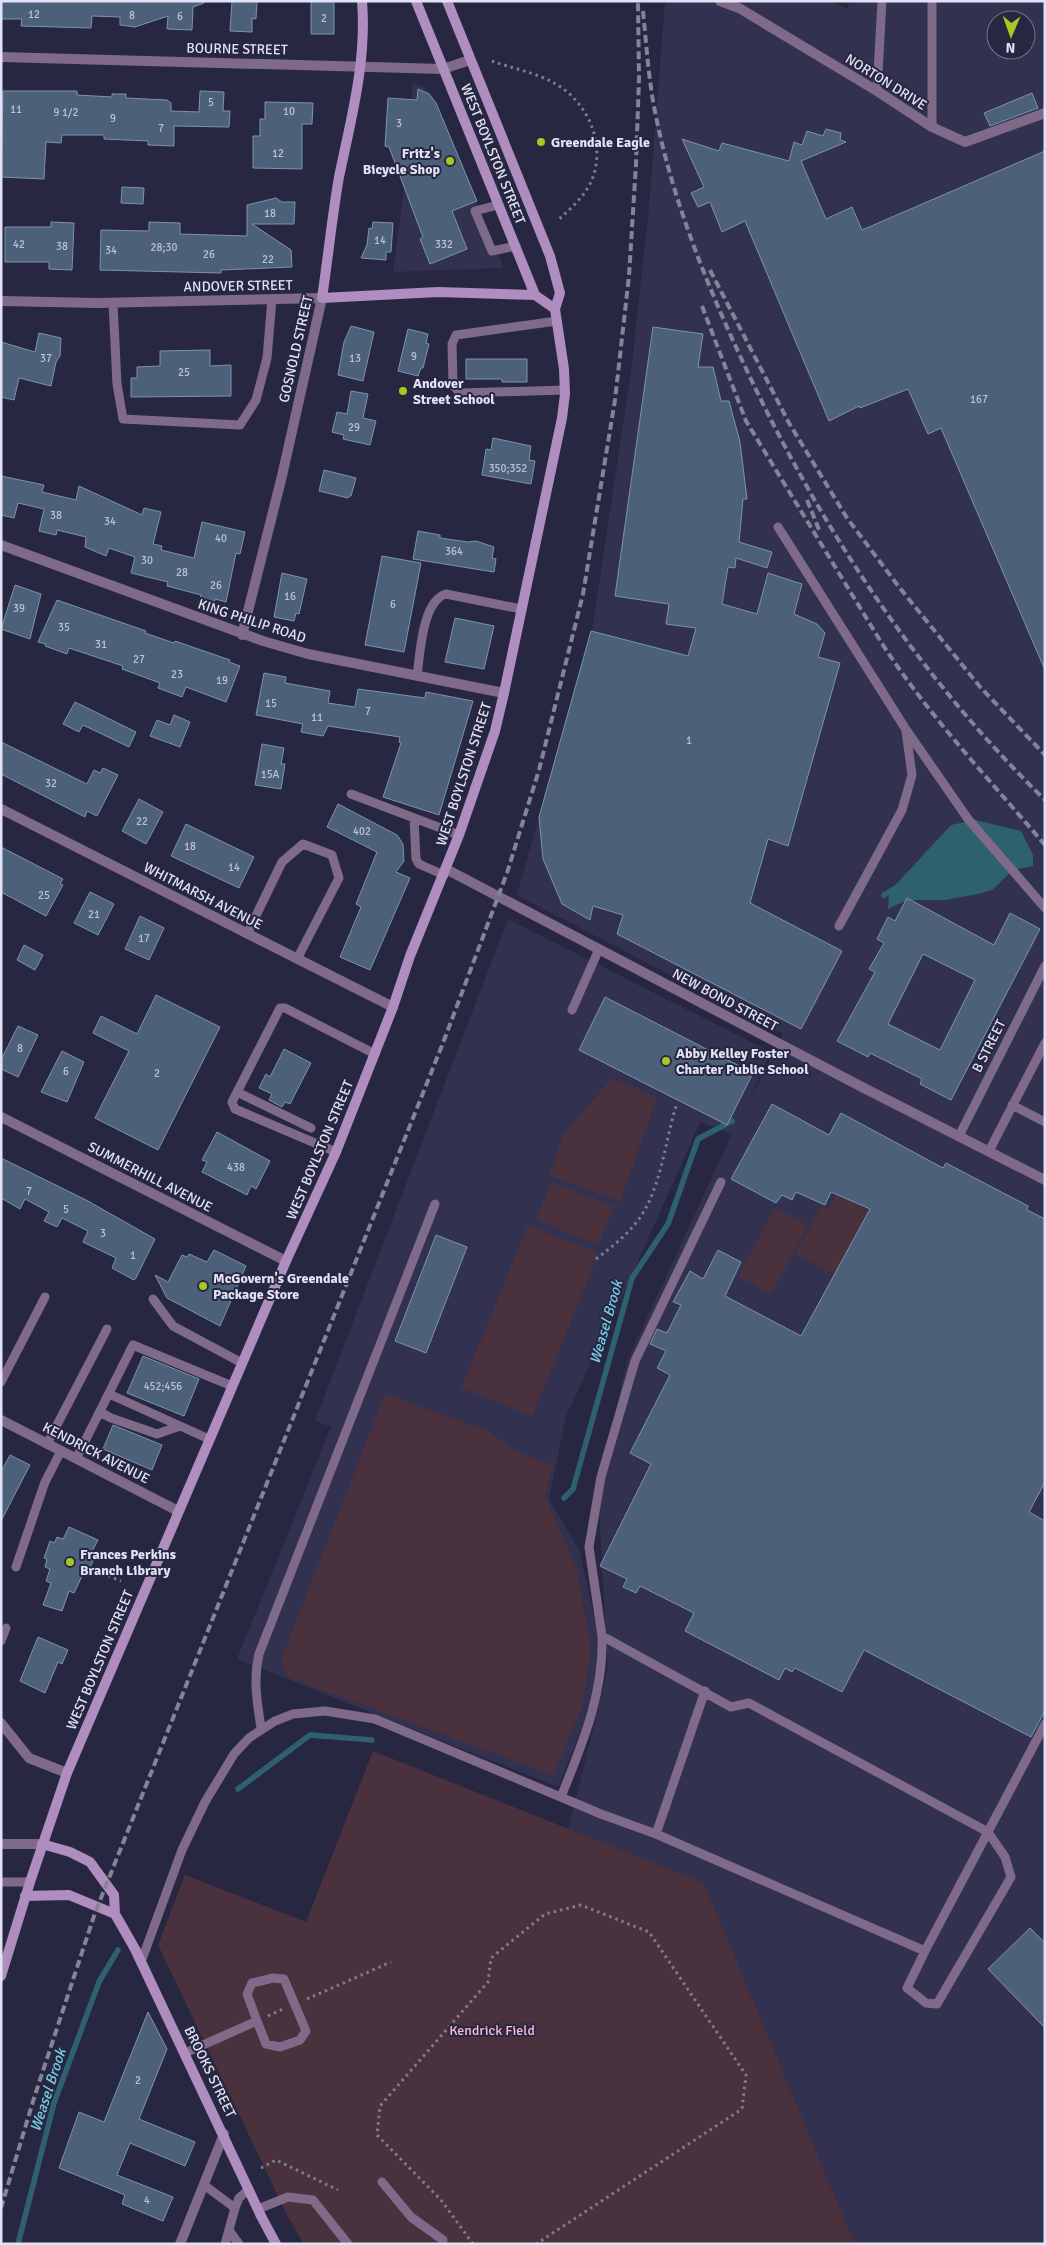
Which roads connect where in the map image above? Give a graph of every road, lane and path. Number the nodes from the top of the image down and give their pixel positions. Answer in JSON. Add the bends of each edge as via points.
{"nodes":[{"id":1,"x":362,"y":1,"type":"edge"},
{"id":2,"x":416,"y":1,"type":"edge"},
{"id":3,"x":447,"y":1,"type":"edge"},
{"id":4,"x":720,"y":1,"type":"edge"},
{"id":5,"x":882,"y":1,"type":"edge"},
{"id":6,"x":932,"y":1,"type":"edge"},
{"id":7,"x":1,"y":57,"type":"edge"},
{"id":8,"x":470,"y":60,"type":"junction"},
{"id":9,"x":492,"y":61,"type":"dead end"},
{"id":10,"x":362,"y":66,"type":"junction"},
{"id":11,"x":443,"y":69,"type":"junction"},
{"id":12,"x":877,"y":91,"type":"junction"},
{"id":13,"x":1045,"y":113,"type":"edge"},
{"id":14,"x":932,"y":127,"type":"junction"},
{"id":15,"x":498,"y":205,"type":"junction"},
{"id":16,"x":557,"y":221,"type":"dead end"},
{"id":17,"x":516,"y":246,"type":"junction"},
{"id":18,"x":535,"y":295,"type":"junction"},
{"id":19,"x":322,"y":298,"type":"junction"},
{"id":20,"x":272,"y":299,"type":"junction"},
{"id":21,"x":1,"y":301,"type":"edge"},
{"id":22,"x":114,"y":303,"type":"junction"},
{"id":23,"x":555,"y":309,"type":"junction"},
{"id":24,"x":557,"y":322,"type":"junction"},
{"id":25,"x":565,"y":390,"type":"junction"},
{"id":26,"x":778,"y":526,"type":"dead end"},
{"id":27,"x":1,"y":545,"type":"edge"},
{"id":28,"x":521,"y":609,"type":"junction"},
{"id":29,"x":242,"y":635,"type":"junction"},
{"id":30,"x":417,"y":676,"type":"junction"},
{"id":31,"x":504,"y":693,"type":"junction"},
{"id":32,"x":905,"y":728,"type":"junction"},
{"id":33,"x":351,"y":794,"type":"dead end"},
{"id":34,"x":1,"y":809,"type":"edge"},
{"id":35,"x":414,"y":818,"type":"junction"},
{"id":36,"x":459,"y":835,"type":"junction"},
{"id":37,"x":445,"y":872,"type":"junction"},
{"id":38,"x":1045,"y":908,"type":"edge"},
{"id":39,"x":838,"y":926,"type":"dead end"},
{"id":40,"x":247,"y":934,"type":"junction"},
{"id":41,"x":599,"y":949,"type":"junction"},
{"id":42,"x":297,"y":959,"type":"junction"},
{"id":43,"x":1044,"y":967,"type":"edge"},
{"id":44,"x":393,"y":1007,"type":"junction"},
{"id":45,"x":572,"y":1010,"type":"dead end"},
{"id":46,"x":1045,"y":1043,"type":"edge"},
{"id":47,"x":375,"y":1054,"type":"junction"},
{"id":48,"x":237,"y":1092,"type":"junction"},
{"id":49,"x":1012,"y":1105,"type":"junction"},
{"id":50,"x":676,"y":1106,"type":"dead end"},
{"id":51,"x":1,"y":1118,"type":"edge"},
{"id":52,"x":1045,"y":1122,"type":"edge"},
{"id":53,"x":311,"y":1128,"type":"dead end"},
{"id":54,"x":958,"y":1136,"type":"junction"},
{"id":55,"x":336,"y":1152,"type":"junction"},
{"id":56,"x":989,"y":1152,"type":"junction"},
{"id":57,"x":1045,"y":1180,"type":"edge"},
{"id":58,"x":720,"y":1182,"type":"dead end"},
{"id":59,"x":435,"y":1204,"type":"dead end"},
{"id":60,"x":596,"y":1259,"type":"dead end"},
{"id":61,"x":286,"y":1261,"type":"junction"},
{"id":62,"x":45,"y":1297,"type":"dead end"},
{"id":63,"x":153,"y":1299,"type":"dead end"},
{"id":64,"x":106,"y":1329,"type":"dead end"},
{"id":65,"x":242,"y":1364,"type":"junction"},
{"id":66,"x":1,"y":1382,"type":"edge"},
{"id":67,"x":232,"y":1386,"type":"junction"},
{"id":68,"x":109,"y":1394,"type":"junction"},
{"id":69,"x":100,"y":1412,"type":"junction"},
{"id":70,"x":1,"y":1420,"type":"edge"},
{"id":71,"x":180,"y":1426,"type":"junction"},
{"id":72,"x":209,"y":1439,"type":"junction"},
{"id":73,"x":47,"y":1444,"type":"junction"},
{"id":74,"x":61,"y":1451,"type":"junction"},
{"id":75,"x":76,"y":1458,"type":"junction"},
{"id":76,"x":178,"y":1511,"type":"junction"},
{"id":77,"x":16,"y":1566,"type":"dead end"},
{"id":78,"x":90,"y":1568,"type":"dead end"},
{"id":79,"x":121,"y":1581,"type":"dead end"},
{"id":80,"x":6,"y":1628,"type":"dead end"},
{"id":81,"x":602,"y":1636,"type":"junction"},
{"id":82,"x":1,"y":1641,"type":"edge"},
{"id":83,"x":705,"y":1691,"type":"junction"},
{"id":84,"x":1,"y":1723,"type":"edge"},
{"id":85,"x":1045,"y":1724,"type":"edge"},
{"id":86,"x":261,"y":1728,"type":"junction"},
{"id":87,"x":67,"y":1773,"type":"junction"},
{"id":88,"x":561,"y":1797,"type":"junction"},
{"id":89,"x":988,"y":1832,"type":"junction"},
{"id":90,"x":656,"y":1834,"type":"junction"},
{"id":91,"x":1,"y":1844,"type":"edge"},
{"id":92,"x":42,"y":1844,"type":"junction"},
{"id":93,"x":1,"y":1882,"type":"edge"},
{"id":94,"x":30,"y":1882,"type":"junction"},
{"id":95,"x":26,"y":1896,"type":"junction"},
{"id":96,"x":115,"y":1914,"type":"junction"},
{"id":97,"x":925,"y":1952,"type":"junction"},
{"id":98,"x":4,"y":1959,"type":"edge"},
{"id":99,"x":141,"y":1962,"type":"junction"},
{"id":100,"x":391,"y":1962,"type":"dead end"},
{"id":101,"x":1,"y":1976,"type":"edge"},
{"id":102,"x":294,"y":2004,"type":"junction"},
{"id":103,"x":257,"y":2021,"type":"junction"},
{"id":104,"x":185,"y":2053,"type":"junction"},
{"id":105,"x":224,"y":2134,"type":"junction"},
{"id":106,"x":261,"y":2168,"type":"dead end"},
{"id":107,"x":382,"y":2182,"type":"dead end"},
{"id":108,"x":204,"y":2185,"type":"junction"},
{"id":109,"x":249,"y":2189,"type":"junction"},
{"id":110,"x":338,"y":2190,"type":"dead end"},
{"id":111,"x":235,"y":2208,"type":"junction"},
{"id":112,"x":258,"y":2209,"type":"junction"},
{"id":113,"x":229,"y":2230,"type":"junction"},
{"id":114,"x":180,"y":2244,"type":"edge"},
{"id":115,"x":225,"y":2244,"type":"edge"},
{"id":116,"x":239,"y":2244,"type":"edge"},
{"id":117,"x":276,"y":2244,"type":"edge"},
{"id":118,"x":348,"y":2244,"type":"edge"},
{"id":119,"x":442,"y":2244,"type":"edge"},
{"id":120,"x":473,"y":2244,"type":"edge"},
{"id":121,"x":536,"y":2244,"type":"edge"}],
"edges":[{"from":1,"to":10,"type":"main road","name":"GOSNOLD STREET","via":[[365,30]]},
{"from":2,"to":11,"type":"main road","name":"WEST BOYLSTON STREET"},
{"from":3,"to":8,"type":"main road","name":"WEST BOYLSTON STREET"},
{"from":4,"to":12,"type":"street","name":"NORTON DRIVE","via":[[739,8]]},
{"from":5,"to":12,"type":"lane"},
{"from":6,"to":14,"type":"lane"},
{"from":7,"to":10,"type":"street","name":"BOURNE STREET"},
{"from":8,"to":11,"type":"street","name":"BOURNE STREET"},
{"from":8,"to":23,"type":"main road","name":"WEST BOYLSTON STREET","via":[[550,256],[560,293]]},
{"from":9,"to":16,"type":"path","via":[[553,82],[589,117],[598,158],[590,184],[574,207]]},
{"from":10,"to":11,"type":"street","name":"BOURNE STREET"},
{"from":10,"to":19,"type":"main road","name":"GOSNOLD STREET","via":[[337,188]]},
{"from":11,"to":15,"type":"main road","name":"WEST BOYLSTON STREET"},
{"from":12,"to":14,"type":"street","name":"NORTON DRIVE"},
{"from":13,"to":14,"type":"street","name":"NORTON DRIVE","via":[[965,142]]},
{"from":15,"to":17,"type":"main road","name":"WEST BOYLSTON STREET"},
{"from":15,"to":17,"type":"lane","via":[[475,211],[492,251]]},
{"from":17,"to":18,"type":"main road","name":"WEST BOYLSTON STREET"},
{"from":18,"to":19,"type":"main road","name":"ANDOVER STREET","via":[[438,292]]},
{"from":18,"to":23,"type":"main road"},
{"from":19,"to":20,"type":"street","name":"ANDOVER STREET"},
{"from":19,"to":29,"type":"street","name":"GOSNOLD STREET"},
{"from":20,"to":22,"type":"street","name":"ANDOVER STREET"},
{"from":20,"to":22,"type":"lane","via":[[267,358],[256,400],[240,425],[123,419]]},
{"from":21,"to":22,"type":"street","name":"ANDOVER STREET"},
{"from":23,"to":24,"type":"main road","name":"WEST BOYLSTON STREET"},
{"from":24,"to":25,"type":"main road","name":"WEST BOYLSTON STREET"},
{"from":24,"to":25,"type":"lane","via":[[456,335],[452,344],[453,386],[460,392]]},
{"from":25,"to":28,"type":"main road","name":"WEST BOYLSTON STREET","via":[[558,446]]},
{"from":26,"to":32,"type":"lane"},
{"from":27,"to":29,"type":"street","name":"KING PHILIP ROAD"},
{"from":28,"to":30,"type":"lane","via":[[446,594],[439,596],[431,606],[425,626]]},
{"from":28,"to":31,"type":"main road","name":"WEST BOYLSTON STREET"},
{"from":29,"to":30,"type":"street","name":"KING PHILIP ROAD","via":[[308,654]]},
{"from":30,"to":31,"type":"street","name":"KING PHILIP ROAD"},
{"from":31,"to":36,"type":"main road","name":"WEST BOYLSTON STREET","via":[[495,732]]},
{"from":32,"to":38,"type":"lane","via":[[968,819]]},
{"from":32,"to":39,"type":"lane","via":[[912,775],[902,810]]},
{"from":33,"to":35,"type":"lane"},
{"from":34,"to":40,"type":"street","name":"WHITMARSH AVENUE"},
{"from":35,"to":36,"type":"lane"},
{"from":35,"to":37,"type":"lane","via":[[416,859],[419,864]]},
{"from":36,"to":37,"type":"main road","name":"WEST BOYLSTON STREET"},
{"from":37,"to":41,"type":"street","name":"NEW BOND STREET"},
{"from":37,"to":44,"type":"main road","name":"WEST BOYLSTON STREET"},
{"from":40,"to":42,"type":"street","name":"WHITMARSH AVENUE"},
{"from":40,"to":42,"type":"lane","via":[[282,862],[304,844],[332,855],[339,878]]},
{"from":41,"to":45,"type":"lane"},
{"from":41,"to":54,"type":"street","name":"NEW BOND STREET"},
{"from":42,"to":44,"type":"street","name":"WHITMARSH AVENUE"},
{"from":43,"to":54,"type":"lane","name":"B STREET"},
{"from":44,"to":47,"type":"main road","name":"WEST BOYLSTON STREET"},
{"from":46,"to":49,"type":"lane"},
{"from":47,"to":48,"type":"lane","via":[[280,1008]]},
{"from":47,"to":55,"type":"main road","name":"WEST BOYLSTON STREET"},
{"from":48,"to":53,"type":"lane"},
{"from":48,"to":55,"type":"lane","via":[[232,1102],[235,1108]]},
{"from":49,"to":52,"type":"lane"},
{"from":49,"to":56,"type":"lane"},
{"from":50,"to":60,"type":"path","via":[[648,1203],[639,1219],[619,1241]]},
{"from":51,"to":61,"type":"street","name":"SUMMERHILL AVENUE"},
{"from":54,"to":56,"type":"street","name":"NEW BOND STREET"},
{"from":55,"to":61,"type":"main road","name":"WEST BOYLSTON STREET"},
{"from":56,"to":57,"type":"street","name":"NEW BOND STREET"},
{"from":58,"to":81,"type":"lane","via":[[635,1361],[601,1477],[589,1547]]},
{"from":59,"to":86,"type":"lane","via":[[259,1654],[255,1692]]},
{"from":61,"to":65,"type":"main road","name":"WEST BOYLSTON STREET"},
{"from":62,"to":66,"type":"lane"},
{"from":63,"to":65,"type":"lane","via":[[173,1326]]},
{"from":64,"to":73,"type":"lane"},
{"from":65,"to":67,"type":"main road","name":"WEST BOYLSTON STREET"},
{"from":67,"to":68,"type":"lane","via":[[134,1345]]},
{"from":67,"to":72,"type":"main road","name":"WEST BOYLSTON STREET"},
{"from":68,"to":69,"type":"lane"},
{"from":68,"to":71,"type":"lane"},
{"from":69,"to":71,"type":"lane","via":[[157,1434]]},
{"from":69,"to":75,"type":"lane"},
{"from":70,"to":73,"type":"street","name":"KENDRICK AVENUE"},
{"from":71,"to":72,"type":"lane"},
{"from":72,"to":76,"type":"main road","name":"WEST BOYLSTON STREET"},
{"from":73,"to":74,"type":"street","name":"KENDRICK AVENUE"},
{"from":74,"to":75,"type":"street","name":"KENDRICK AVENUE"},
{"from":74,"to":77,"type":"lane","via":[[46,1482]]},
{"from":75,"to":76,"type":"street","name":"KENDRICK AVENUE"},
{"from":76,"to":87,"type":"main road","name":"WEST BOYLSTON STREET"},
{"from":78,"to":79,"type":"path"},
{"from":80,"to":82,"type":"lane"},
{"from":81,"to":83,"type":"lane"},
{"from":81,"to":88,"type":"lane","via":[[603,1662],[598,1696]]},
{"from":83,"to":89,"type":"lane","via":[[731,1707],[749,1704]]},
{"from":83,"to":90,"type":"lane"},
{"from":84,"to":87,"type":"street","via":[[29,1758]]},
{"from":85,"to":89,"type":"lane"},
{"from":86,"to":88,"type":"lane","via":[[293,1714],[332,1712],[375,1719]]},
{"from":86,"to":99,"type":"lane","via":[[234,1754],[205,1802],[182,1850]]},
{"from":87,"to":92,"type":"main road","name":"WEST BOYLSTON STREET"},
{"from":88,"to":90,"type":"lane"},
{"from":89,"to":97,"type":"lane"},
{"from":89,"to":97,"type":"lane","via":[[1005,1857],[1011,1877],[937,2004],[926,2003],[906,1988]]},
{"from":90,"to":97,"type":"lane"},
{"from":91,"to":92,"type":"street"},
{"from":92,"to":94,"type":"main road","name":"WEST BOYLSTON STREET"},
{"from":92,"to":96,"type":"main road","name":"BROOKS STREET","via":[[90,1862],[114,1895]]},
{"from":93,"to":94,"type":"lane"},
{"from":94,"to":95,"type":"main road","name":"WEST BOYLSTON STREET"},
{"from":95,"to":96,"type":"main road","via":[[69,1895]]},
{"from":95,"to":98,"type":"main road","name":"WEST BOYLSTON STREET"},
{"from":96,"to":99,"type":"main road","name":"BROOKS STREET"},
{"from":98,"to":101,"type":"main road","name":"WEST BOYLSTON STREET"},
{"from":99,"to":104,"type":"main road","name":"BROOKS STREET"},
{"from":100,"to":102,"type":"path"},
{"from":102,"to":103,"type":"path"},
{"from":102,"to":103,"type":"lane","via":[[306,2031],[300,2040],[280,2047],[266,2044]]},
{"from":102,"to":103,"type":"lane","via":[[284,1979],[252,1983],[246,1994]]},
{"from":103,"to":104,"type":"lane"},
{"from":104,"to":105,"type":"main road","name":"BROOKS STREET"},
{"from":105,"to":108,"type":"street"},
{"from":105,"to":109,"type":"main road","name":"BROOKS STREET"},
{"from":106,"to":110,"type":"path","via":[[276,2160]]},
{"from":107,"to":119,"type":"lane","via":[[412,2217],[443,2240]]},
{"from":108,"to":111,"type":"lane"},
{"from":108,"to":114,"type":"street"},
{"from":109,"to":111,"type":"lane","via":[[239,2198]]},
{"from":109,"to":112,"type":"main road","name":"BROOKS STREET"},
{"from":111,"to":113,"type":"lane"},
{"from":112,"to":117,"type":"main road","name":"BROOKS STREET"},
{"from":112,"to":118,"type":"lane","via":[[288,2197],[313,2200]]},
{"from":113,"to":115,"type":"lane"},
{"from":113,"to":116,"type":"lane"},
{"from":120,"to":121,"type":"path","via":[[441,2200],[377,2135],[380,2106],[488,1982],[491,1958],[544,1914],[580,1905],[649,1932],[746,2075],[742,2109]]}]}
